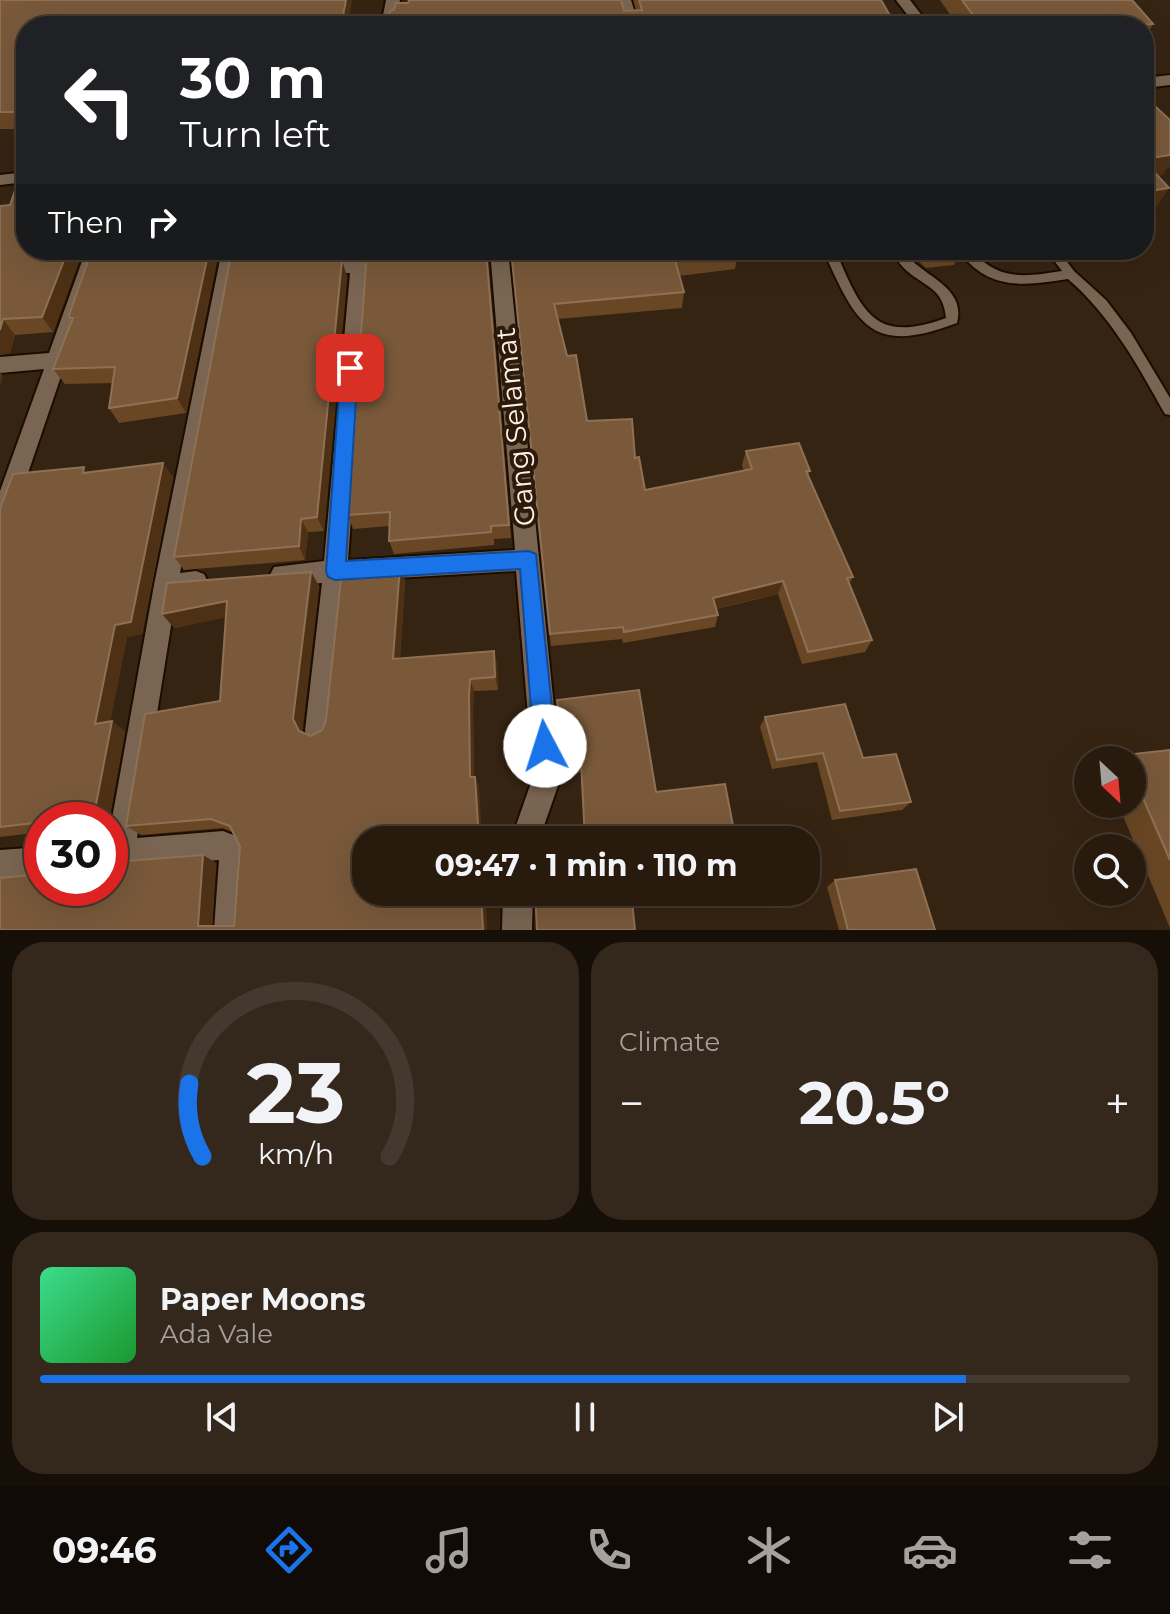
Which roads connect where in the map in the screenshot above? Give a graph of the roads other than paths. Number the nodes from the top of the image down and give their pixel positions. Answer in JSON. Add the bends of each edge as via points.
{"nodes":[{"id":1,"x":903,"y":0,"type":"edge"},
{"id":2,"x":915,"y":16,"type":"edge"},
{"id":3,"x":91,"y":260,"type":"edge"},
{"id":4,"x":229,"y":260,"type":"edge"},
{"id":5,"x":304,"y":260,"type":"edge"},
{"id":6,"x":500,"y":260,"type":"edge"},
{"id":7,"x":834,"y":260,"type":"edge"},
{"id":8,"x":901,"y":260,"type":"edge"},
{"id":9,"x":973,"y":260,"type":"edge"},
{"id":10,"x":1060,"y":260,"type":"edge"},
{"id":11,"x":1070,"y":274,"type":"junction"},
{"id":12,"x":55,"y":360,"type":"junction"},
{"id":13,"x":0,"y":365,"type":"edge"},
{"id":14,"x":1170,"y":410,"type":"edge"},
{"id":15,"x":0,"y":523,"type":"edge"},
{"id":16,"x":529,"y":560,"type":"junction"},
{"id":17,"x":335,"y":571,"type":"junction"},
{"id":18,"x":258,"y":577,"type":"edge"},
{"id":19,"x":212,"y":581,"type":"edge"},
{"id":20,"x":166,"y":585,"type":"junction"},
{"id":21,"x":318,"y":731,"type":"edge"},
{"id":22,"x":125,"y":802,"type":"edge"},
{"id":23,"x":530,"y":826,"type":"edge"},
{"id":24,"x":128,"y":853,"type":"edge"},
{"id":25,"x":24,"y":862,"type":"edge"},
{"id":26,"x":0,"y":864,"type":"edge"},
{"id":27,"x":518,"y":906,"type":"edge"},
{"id":28,"x":229,"y":930,"type":"edge"},
{"id":29,"x":517,"y":930,"type":"edge"}],
"edges":[{"from":1,"to":2,"type":"street"},
{"from":3,"to":12,"type":"street"},
{"from":4,"to":20,"type":"street"},
{"from":5,"to":17,"type":"street","via":[[306,270],[360,269]]},
{"from":6,"to":16,"type":"street","name":"Gang Selamat"},
{"from":7,"to":8,"type":"lane","via":[[860,312],[882,332],[902,335],[953,320],[953,304],[940,285]]},
{"from":9,"to":11,"type":"lane","via":[[982,271],[1004,280]]},
{"from":10,"to":11,"type":"lane"},
{"from":11,"to":14,"type":"lane","via":[[1118,319]]},
{"from":12,"to":13,"type":"street"},
{"from":12,"to":15,"type":"street"},
{"from":16,"to":17,"type":"street"},
{"from":16,"to":23,"type":"street","name":"Gang Selamat","via":[[547,777]]},
{"from":17,"to":18,"type":"street"},
{"from":17,"to":21,"type":"street"},
{"from":19,"to":20,"type":"street"},
{"from":20,"to":22,"type":"street"},
{"from":24,"to":28,"type":"street","via":[[231,848]]},
{"from":25,"to":26,"type":"street"},
{"from":27,"to":29,"type":"street"}]}
